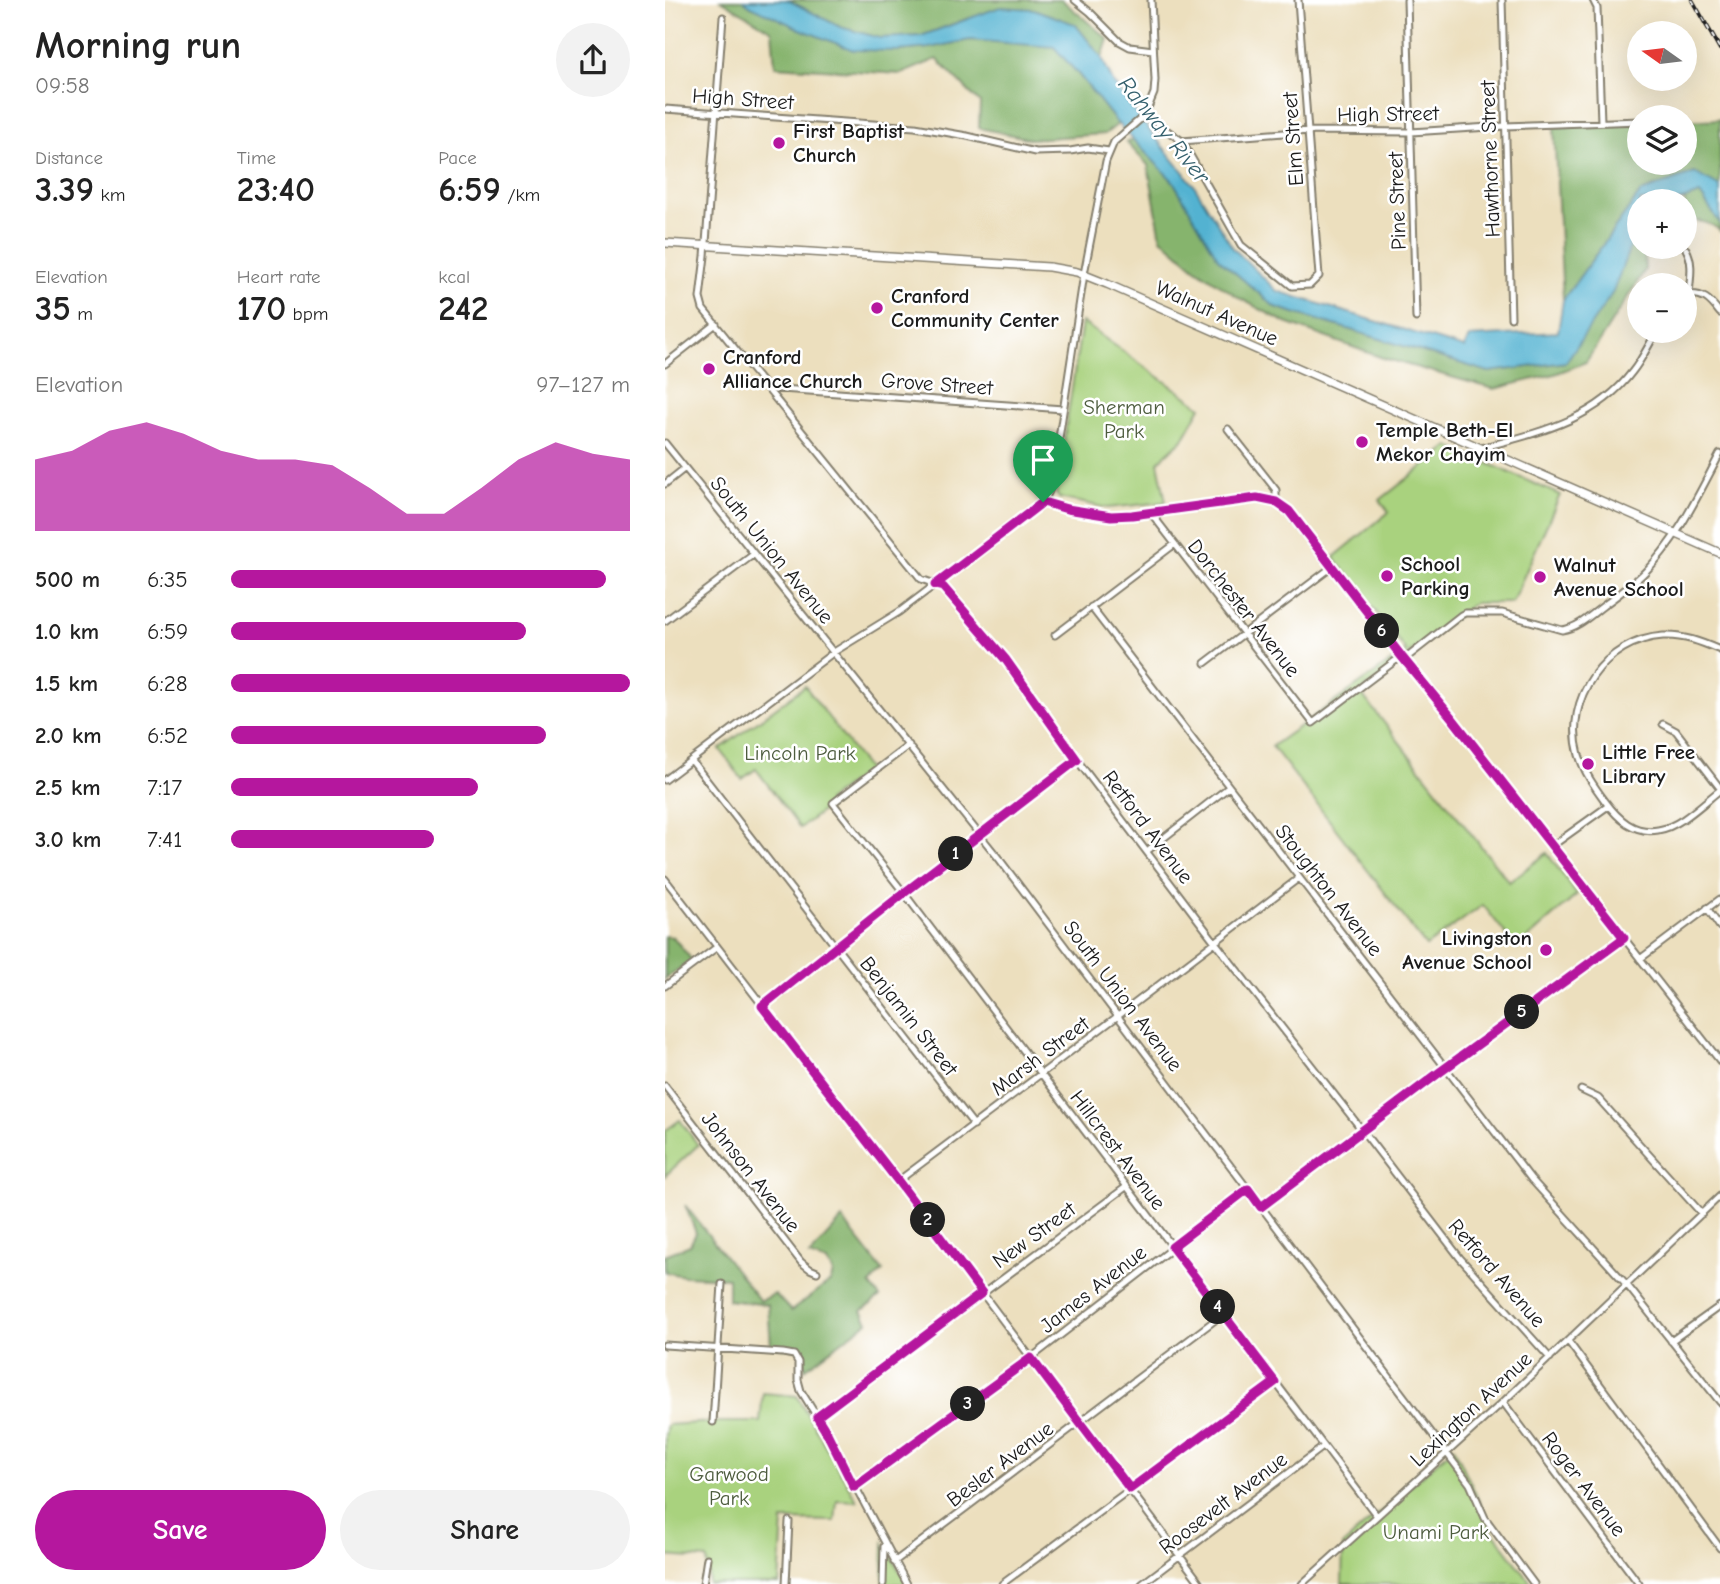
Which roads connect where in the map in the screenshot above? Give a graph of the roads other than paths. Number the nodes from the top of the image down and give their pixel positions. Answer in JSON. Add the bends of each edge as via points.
{"nodes":[{"id":1,"x":1075,"y":0,"type":"edge"},
{"id":2,"x":1151,"y":0,"type":"edge"},
{"id":3,"x":1298,"y":0,"type":"edge"},
{"id":4,"x":1407,"y":0,"type":"edge"},
{"id":5,"x":1502,"y":0,"type":"edge"},
{"id":6,"x":1593,"y":0,"type":"edge"},
{"id":7,"x":723,"y":17,"type":"dead end"},
{"id":8,"x":1153,"y":50,"type":"junction"},
{"id":9,"x":665,"y":109,"type":"edge"},
{"id":10,"x":715,"y":113,"type":"junction"},
{"id":11,"x":1144,"y":116,"type":"junction"},
{"id":12,"x":1627,"y":121,"type":"edge"},
{"id":13,"x":1601,"y":122,"type":"junction"},
{"id":14,"x":1505,"y":126,"type":"junction"},
{"id":15,"x":1309,"y":131,"type":"junction"},
{"id":16,"x":1411,"y":132,"type":"junction"},
{"id":17,"x":1182,"y":141,"type":"junction"},
{"id":18,"x":1109,"y":151,"type":"junction"},
{"id":19,"x":665,"y":243,"type":"edge"},
{"id":20,"x":705,"y":245,"type":"junction"},
{"id":21,"x":1084,"y":274,"type":"junction"},
{"id":22,"x":1697,"y":295,"type":"edge"},
{"id":23,"x":1720,"y":313,"type":"edge"},
{"id":24,"x":1416,"y":318,"type":"dead end"},
{"id":25,"x":1511,"y":318,"type":"dead end"},
{"id":26,"x":716,"y":324,"type":"junction"},
{"id":27,"x":1650,"y":343,"type":"edge"},
{"id":28,"x":665,"y":364,"type":"edge"},
{"id":29,"x":767,"y":388,"type":"junction"},
{"id":30,"x":1063,"y":409,"type":"junction"},
{"id":31,"x":1227,"y":429,"type":"dead end"},
{"id":32,"x":665,"y":443,"type":"edge"},
{"id":33,"x":1481,"y":448,"type":"junction"},
{"id":34,"x":1720,"y":454,"type":"edge"},
{"id":35,"x":685,"y":468,"type":"junction"},
{"id":36,"x":665,"y":484,"type":"edge"},
{"id":37,"x":1043,"y":502,"type":"junction"},
{"id":38,"x":1276,"y":502,"type":"junction"},
{"id":39,"x":1151,"y":513,"type":"junction"},
{"id":40,"x":1676,"y":534,"type":"junction"},
{"id":41,"x":1174,"y":544,"type":"junction"},
{"id":42,"x":1720,"y":553,"type":"edge"},
{"id":43,"x":754,"y":554,"type":"junction"},
{"id":44,"x":1332,"y":567,"type":"junction"},
{"id":45,"x":935,"y":585,"type":"junction"},
{"id":46,"x":1091,"y":607,"type":"junction"},
{"id":47,"x":665,"y":621,"type":"edge"},
{"id":48,"x":1244,"y":634,"type":"junction"},
{"id":49,"x":1055,"y":635,"type":"dead end"},
{"id":50,"x":1720,"y":650,"type":"edge"},
{"id":51,"x":834,"y":652,"type":"junction"},
{"id":52,"x":1402,"y":657,"type":"junction"},
{"id":53,"x":1205,"y":663,"type":"dead end"},
{"id":54,"x":1663,"y":724,"type":"dead end"},
{"id":55,"x":909,"y":745,"type":"junction"},
{"id":56,"x":691,"y":760,"type":"junction"},
{"id":57,"x":1077,"y":760,"type":"junction"},
{"id":58,"x":665,"y":780,"type":"edge"},
{"id":59,"x":1229,"y":787,"type":"junction"},
{"id":60,"x":1720,"y":789,"type":"edge"},
{"id":61,"x":1608,"y":806,"type":"junction"},
{"id":62,"x":980,"y":835,"type":"junction"},
{"id":63,"x":1552,"y":846,"type":"junction"},
{"id":64,"x":1147,"y":851,"type":"junction"},
{"id":65,"x":1299,"y":877,"type":"junction"},
{"id":66,"x":665,"y":879,"type":"edge"},
{"id":67,"x":904,"y":893,"type":"junction"},
{"id":68,"x":1720,"y":899,"type":"edge"},
{"id":69,"x":1707,"y":908,"type":"junction"},
{"id":70,"x":1720,"y":927,"type":"edge"},
{"id":71,"x":1624,"y":938,"type":"junction"},
{"id":72,"x":1215,"y":942,"type":"junction"},
{"id":73,"x":717,"y":947,"type":"junction"},
{"id":74,"x":836,"y":948,"type":"junction"},
{"id":75,"x":1640,"y":960,"type":"junction"},
{"id":76,"x":665,"y":986,"type":"edge"},
{"id":77,"x":762,"y":1006,"type":"junction"},
{"id":78,"x":1118,"y":1016,"type":"junction"},
{"id":79,"x":1720,"y":1061,"type":"edge"},
{"id":80,"x":1446,"y":1068,"type":"junction"},
{"id":81,"x":1041,"y":1074,"type":"junction"},
{"id":82,"x":665,"y":1086,"type":"edge"},
{"id":83,"x":1581,"y":1090,"type":"dead end"},
{"id":84,"x":974,"y":1125,"type":"junction"},
{"id":85,"x":1362,"y":1130,"type":"junction"},
{"id":86,"x":898,"y":1181,"type":"junction"},
{"id":87,"x":1126,"y":1187,"type":"junction"},
{"id":88,"x":1248,"y":1189,"type":"junction"},
{"id":89,"x":1720,"y":1196,"type":"edge"},
{"id":90,"x":1261,"y":1207,"type":"junction"},
{"id":91,"x":1702,"y":1214,"type":"junction"},
{"id":92,"x":1172,"y":1247,"type":"junction"},
{"id":93,"x":817,"y":1272,"type":"dead end"},
{"id":94,"x":722,"y":1284,"type":"dead end"},
{"id":95,"x":1627,"y":1285,"type":"junction"},
{"id":96,"x":982,"y":1293,"type":"junction"},
{"id":97,"x":1720,"y":1306,"type":"edge"},
{"id":98,"x":1223,"y":1314,"type":"junction"},
{"id":99,"x":1568,"y":1341,"type":"junction"},
{"id":100,"x":1671,"y":1341,"type":"junction"},
{"id":101,"x":665,"y":1345,"type":"edge"},
{"id":102,"x":718,"y":1349,"type":"junction"},
{"id":103,"x":1031,"y":1358,"type":"junction"},
{"id":104,"x":1550,"y":1358,"type":"junction"},
{"id":105,"x":1275,"y":1382,"type":"junction"},
{"id":106,"x":1503,"y":1402,"type":"junction"},
{"id":107,"x":1720,"y":1402,"type":"edge"},
{"id":108,"x":817,"y":1417,"type":"junction"},
{"id":109,"x":713,"y":1422,"type":"dead end"},
{"id":110,"x":1080,"y":1423,"type":"junction"},
{"id":111,"x":1323,"y":1447,"type":"junction"},
{"id":112,"x":1446,"y":1454,"type":"junction"},
{"id":113,"x":854,"y":1487,"type":"junction"},
{"id":114,"x":1130,"y":1489,"type":"junction"},
{"id":115,"x":1377,"y":1516,"type":"junction"},
{"id":116,"x":789,"y":1521,"type":"dead end"},
{"id":117,"x":884,"y":1543,"type":"junction"},
{"id":118,"x":1720,"y":1548,"type":"edge"},
{"id":119,"x":1179,"y":1555,"type":"junction"},
{"id":120,"x":707,"y":1559,"type":"dead end"},
{"id":121,"x":894,"y":1562,"type":"junction"},
{"id":122,"x":1312,"y":1574,"type":"junction"},
{"id":123,"x":703,"y":1584,"type":"edge"},
{"id":124,"x":786,"y":1584,"type":"edge"},
{"id":125,"x":883,"y":1584,"type":"edge"},
{"id":126,"x":907,"y":1584,"type":"edge"},
{"id":127,"x":1002,"y":1584,"type":"edge"},
{"id":128,"x":1142,"y":1584,"type":"edge"},
{"id":129,"x":1201,"y":1584,"type":"edge"},
{"id":130,"x":1302,"y":1584,"type":"edge"},
{"id":131,"x":1311,"y":1584,"type":"edge"},
{"id":132,"x":1534,"y":1584,"type":"edge"},
{"id":133,"x":1639,"y":1584,"type":"edge"}],
"edges":[{"from":1,"to":8,"type":"street","via":[[1119,41]]},
{"from":2,"to":8,"type":"street"},
{"from":3,"to":15,"type":"street","name":"Elm Street"},
{"from":4,"to":16,"type":"street","name":"Pine Street"},
{"from":5,"to":14,"type":"street","name":"Hawthorne Street"},
{"from":6,"to":13,"type":"street"},
{"from":7,"to":10,"type":"street","name":"Retford Avenue"},
{"from":8,"to":11,"type":"street","via":[[1154,93]]},
{"from":9,"to":10,"type":"street","name":"High Street"},
{"from":10,"to":18,"type":"street","name":"High Street","via":[[915,127],[1035,152]]},
{"from":10,"to":20,"type":"street","name":"Retford Avenue"},
{"from":11,"to":17,"type":"street"},
{"from":11,"to":18,"type":"street","via":[[1121,134]]},
{"from":12,"to":13,"type":"street","name":"High Street"},
{"from":13,"to":14,"type":"street","name":"High Street"},
{"from":14,"to":16,"type":"street","name":"High Street"},
{"from":14,"to":25,"type":"street","name":"Hawthorne Street"},
{"from":15,"to":16,"type":"street","name":"High Street"},
{"from":15,"to":17,"type":"street","name":"High Street"},
{"from":15,"to":17,"type":"street","name":"Elm Street","via":[[1319,276],[1310,285],[1291,286],[1241,245]]},
{"from":16,"to":24,"type":"street","name":"Pine Street"},
{"from":18,"to":21,"type":"street"},
{"from":19,"to":20,"type":"street","name":"Walnut Avenue"},
{"from":20,"to":21,"type":"street","name":"Walnut Avenue","via":[[1049,267]]},
{"from":20,"to":26,"type":"street","name":"Retford Avenue","via":[[700,298]]},
{"from":21,"to":30,"type":"street"},
{"from":21,"to":33,"type":"street","name":"Walnut Avenue"},
{"from":22,"to":23,"type":"street","via":[[1708,298]]},
{"from":26,"to":28,"type":"street"},
{"from":26,"to":29,"type":"street","name":"Retford Avenue"},
{"from":27,"to":33,"type":"street","via":[[1620,386],[1584,414]]},
{"from":29,"to":30,"type":"street","name":"Grove Street"},
{"from":29,"to":45,"type":"street","name":"Retford Avenue","via":[[921,579]]},
{"from":30,"to":37,"type":"street","via":[[1052,484]]},
{"from":31,"to":38,"type":"street","via":[[1276,490]]},
{"from":32,"to":35,"type":"street","name":"South Union Avenue"},
{"from":33,"to":40,"type":"street","name":"Walnut Avenue"},
{"from":34,"to":40,"type":"street"},
{"from":35,"to":36,"type":"street"},
{"from":35,"to":43,"type":"street","name":"South Union Avenue"},
{"from":37,"to":39,"type":"street","via":[[1111,516]]},
{"from":37,"to":45,"type":"street"},
{"from":38,"to":39,"type":"street","via":[[1257,498]]},
{"from":38,"to":44,"type":"street","via":[[1289,511]]},
{"from":39,"to":41,"type":"street","name":"Dorchester Avenue"},
{"from":40,"to":42,"type":"street","name":"Walnut Avenue"},
{"from":40,"to":52,"type":"street","via":[[1634,583],[1570,629],[1562,631],[1502,613],[1465,613]]},
{"from":41,"to":46,"type":"street"},
{"from":41,"to":48,"type":"street","name":"Dorchester Avenue"},
{"from":43,"to":47,"type":"street"},
{"from":43,"to":51,"type":"street","name":"South Union Avenue"},
{"from":44,"to":48,"type":"street"},
{"from":44,"to":52,"type":"street"},
{"from":45,"to":51,"type":"street"},
{"from":45,"to":57,"type":"street","name":"Retford Avenue","via":[[943,587],[1006,660]]},
{"from":46,"to":49,"type":"street"},
{"from":46,"to":59,"type":"street","name":"Stoughton Avenue"},
{"from":48,"to":52,"type":"street","name":"Dorchester Avenue","via":[[1313,723]]},
{"from":48,"to":53,"type":"street"},
{"from":50,"to":61,"type":"street","via":[[1684,637],[1646,639],[1611,656],[1591,678],[1578,710],[1576,738],[1587,775]]},
{"from":51,"to":55,"type":"street","name":"South Union Avenue"},
{"from":51,"to":56,"type":"street"},
{"from":52,"to":63,"type":"street"},
{"from":54,"to":60,"type":"street","via":[[1676,731]]},
{"from":55,"to":62,"type":"street","name":"South Union Avenue"},
{"from":55,"to":67,"type":"street","name":"Hillcrest Avenue","via":[[833,803]]},
{"from":56,"to":58,"type":"street"},
{"from":56,"to":74,"type":"street","name":"Benjamin Street"},
{"from":57,"to":62,"type":"street"},
{"from":57,"to":64,"type":"street","name":"Retford Avenue"},
{"from":59,"to":64,"type":"street"},
{"from":59,"to":65,"type":"street","name":"Stoughton Avenue"},
{"from":60,"to":61,"type":"street","via":[[1676,824],[1656,831],[1627,824]]},
{"from":61,"to":63,"type":"street"},
{"from":62,"to":67,"type":"street"},
{"from":62,"to":78,"type":"street","name":"South Union Avenue"},
{"from":63,"to":71,"type":"street"},
{"from":64,"to":72,"type":"street","name":"Retford Avenue"},
{"from":65,"to":72,"type":"street","name":"Marsh Street"},
{"from":65,"to":80,"type":"street","name":"Stoughton Avenue"},
{"from":66,"to":73,"type":"street"},
{"from":67,"to":74,"type":"street"},
{"from":67,"to":81,"type":"street","name":"Hillcrest Avenue"},
{"from":68,"to":69,"type":"street"},
{"from":69,"to":70,"type":"street"},
{"from":69,"to":75,"type":"street"},
{"from":71,"to":75,"type":"street"},
{"from":71,"to":80,"type":"street"},
{"from":72,"to":78,"type":"street","name":"Marsh Street"},
{"from":72,"to":85,"type":"street","name":"Retford Avenue"},
{"from":73,"to":76,"type":"street"},
{"from":73,"to":77,"type":"street"},
{"from":74,"to":77,"type":"street"},
{"from":74,"to":84,"type":"street","name":"Benjamin Street"},
{"from":75,"to":79,"type":"street"},
{"from":77,"to":86,"type":"street"},
{"from":78,"to":81,"type":"street","name":"Marsh Street"},
{"from":78,"to":88,"type":"street","name":"South Union Avenue"},
{"from":80,"to":85,"type":"street"},
{"from":80,"to":95,"type":"street","name":"Stoughton Avenue","via":[[1531,1179]]},
{"from":81,"to":84,"type":"street","name":"Marsh Street"},
{"from":81,"to":87,"type":"street","name":"Hillcrest Avenue"},
{"from":82,"to":93,"type":"street","name":"Johnson Avenue","via":[[801,1262]]},
{"from":83,"to":91,"type":"street","via":[[1598,1098]]},
{"from":84,"to":86,"type":"street","name":"Marsh Street"},
{"from":85,"to":90,"type":"street"},
{"from":85,"to":104,"type":"street","name":"Retford Avenue","via":[[1460,1258]]},
{"from":86,"to":96,"type":"street"},
{"from":87,"to":92,"type":"street","name":"Hillcrest Avenue"},
{"from":87,"to":96,"type":"street","name":"New Street"},
{"from":88,"to":90,"type":"street","name":"South Union Avenue"},
{"from":88,"to":92,"type":"street","name":"James Avenue"},
{"from":89,"to":91,"type":"street","name":"Lexington Avenue"},
{"from":90,"to":112,"type":"street","name":"South Union Avenue"},
{"from":91,"to":95,"type":"street","name":"Lexington Avenue"},
{"from":92,"to":98,"type":"street","name":"Hillcrest Avenue"},
{"from":92,"to":103,"type":"street","name":"James Avenue"},
{"from":94,"to":102,"type":"street"},
{"from":95,"to":99,"type":"street","name":"Lexington Avenue"},
{"from":95,"to":100,"type":"street","name":"Stoughton Avenue"},
{"from":96,"to":103,"type":"street"},
{"from":96,"to":108,"type":"street","name":"New Street"},
{"from":97,"to":100,"type":"street"},
{"from":98,"to":105,"type":"street","name":"Hillcrest Avenue"},
{"from":98,"to":110,"type":"street","name":"Besler Avenue"},
{"from":99,"to":104,"type":"street","name":"Lexington Avenue"},
{"from":99,"to":118,"type":"street"},
{"from":100,"to":107,"type":"street","name":"Stoughton Avenue"},
{"from":101,"to":102,"type":"street"},
{"from":102,"to":108,"type":"street","via":[[794,1355],[801,1391]]},
{"from":102,"to":109,"type":"street"},
{"from":103,"to":110,"type":"street"},
{"from":103,"to":113,"type":"street","name":"James Avenue"},
{"from":104,"to":106,"type":"street","name":"Lexington Avenue"},
{"from":105,"to":111,"type":"street","name":"Hillcrest Avenue"},
{"from":105,"to":114,"type":"street"},
{"from":106,"to":112,"type":"street","name":"Lexington Avenue"},
{"from":106,"to":133,"type":"street","name":"Roger Avenue"},
{"from":108,"to":113,"type":"street"},
{"from":110,"to":114,"type":"street"},
{"from":110,"to":121,"type":"street","name":"Besler Avenue"},
{"from":111,"to":115,"type":"street","name":"Hillcrest Avenue"},
{"from":111,"to":119,"type":"street","name":"Roosevelt Avenue"},
{"from":112,"to":115,"type":"street","name":"Lexington Avenue"},
{"from":112,"to":132,"type":"street","name":"South Union Avenue"},
{"from":113,"to":117,"type":"street"},
{"from":114,"to":119,"type":"street"},
{"from":114,"to":127,"type":"street"},
{"from":115,"to":122,"type":"street","name":"Lexington Avenue"},
{"from":116,"to":124,"type":"street"},
{"from":117,"to":121,"type":"street"},
{"from":117,"to":125,"type":"street"},
{"from":119,"to":128,"type":"street","name":"Roosevelt Avenue"},
{"from":119,"to":129,"type":"street"},
{"from":120,"to":123,"type":"street"},
{"from":121,"to":126,"type":"street"},
{"from":122,"to":130,"type":"street","name":"Lexington Avenue"},
{"from":122,"to":131,"type":"street"}]}
